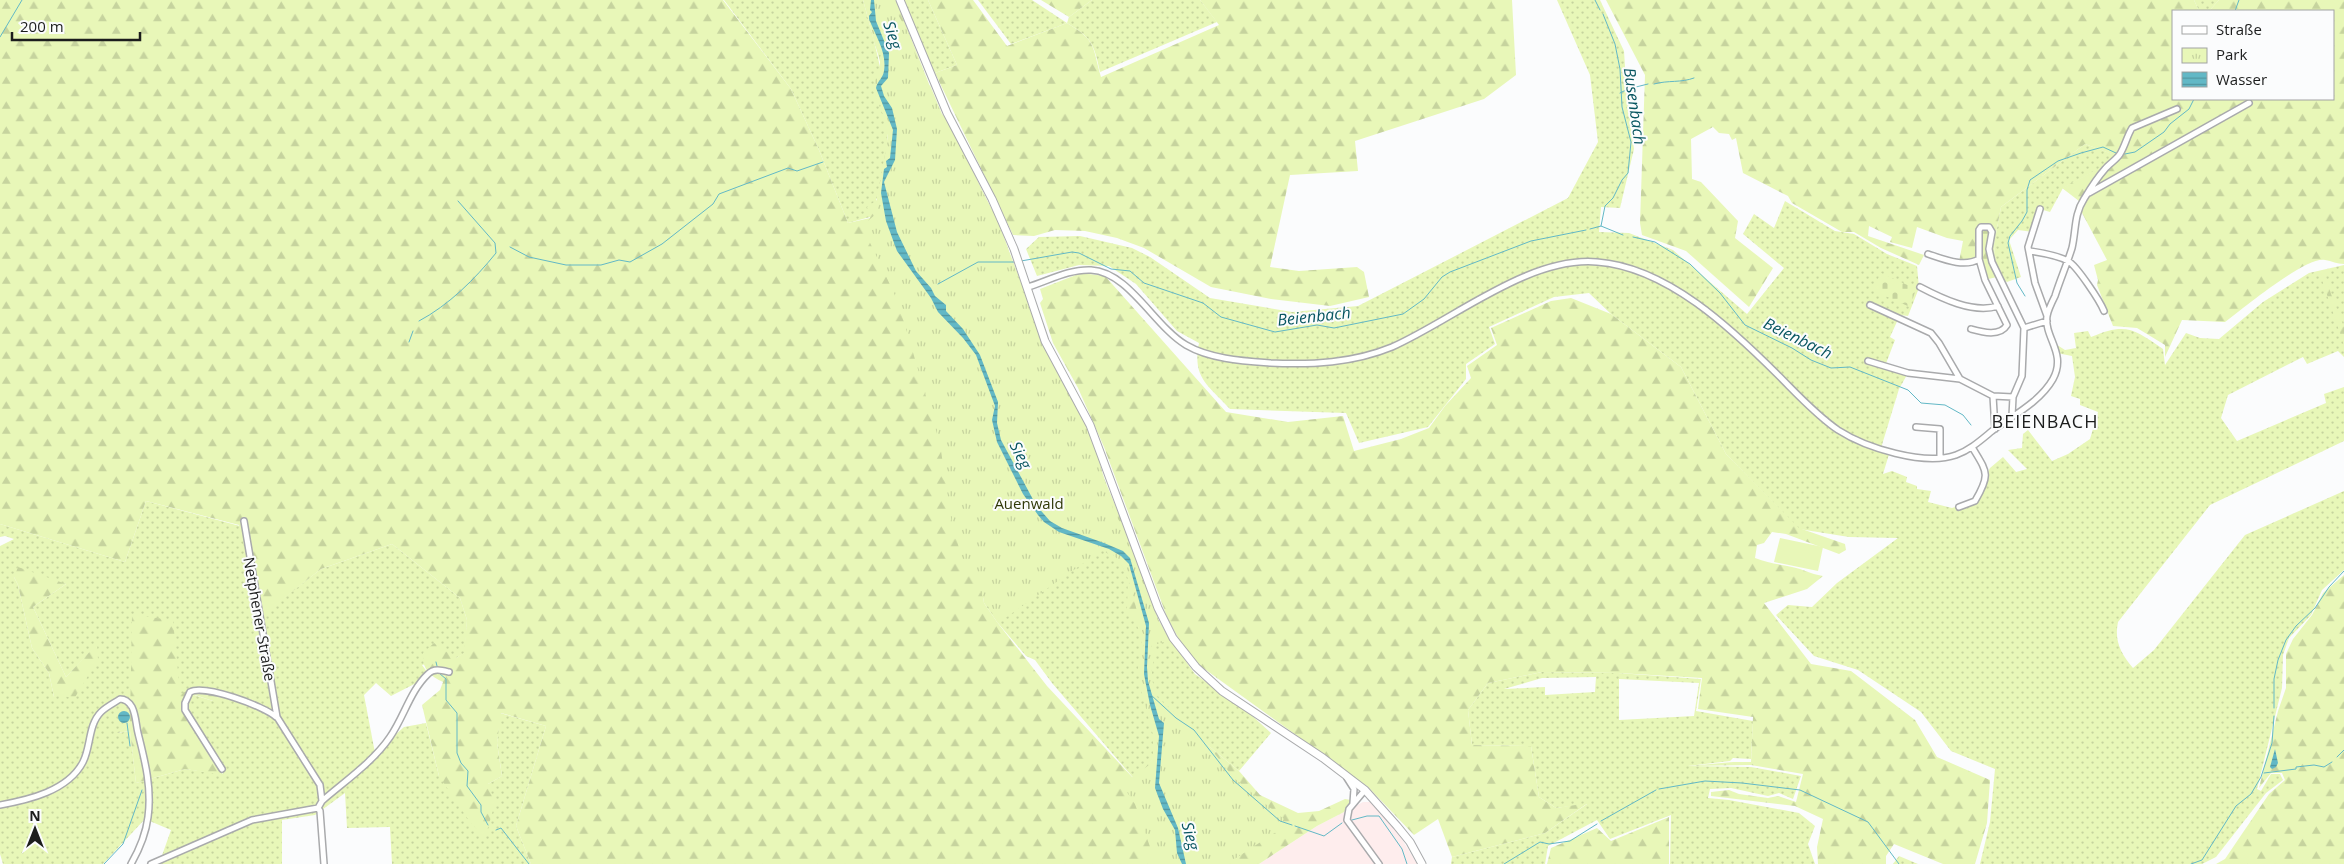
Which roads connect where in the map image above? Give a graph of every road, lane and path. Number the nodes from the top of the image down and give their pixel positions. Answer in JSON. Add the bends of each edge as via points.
{"nodes":[{"id":1,"x":900,"y":0,"type":"edge"},
{"id":2,"x":2249,"y":103,"type":"dead end"},
{"id":3,"x":2177,"y":109,"type":"dead end"},
{"id":4,"x":2088,"y":193,"type":"junction"},
{"id":5,"x":2040,"y":209,"type":"dead end"},
{"id":6,"x":2030,"y":251,"type":"junction"},
{"id":7,"x":1928,"y":254,"type":"dead end"},
{"id":8,"x":1979,"y":258,"type":"junction"},
{"id":9,"x":2067,"y":261,"type":"junction"},
{"id":10,"x":1028,"y":287,"type":"junction"},
{"id":11,"x":1920,"y":287,"type":"dead end"},
{"id":12,"x":1870,"y":305,"type":"dead end"},
{"id":13,"x":1998,"y":306,"type":"junction"},
{"id":14,"x":2104,"y":311,"type":"dead end"},
{"id":15,"x":2047,"y":319,"type":"junction"},
{"id":16,"x":2024,"y":328,"type":"junction"},
{"id":17,"x":1971,"y":329,"type":"dead end"},
{"id":18,"x":1868,"y":361,"type":"dead end"},
{"id":19,"x":1960,"y":379,"type":"junction"},
{"id":20,"x":1993,"y":396,"type":"junction"},
{"id":21,"x":2013,"y":397,"type":"junction"},
{"id":22,"x":2012,"y":416,"type":"junction"},
{"id":23,"x":1916,"y":427,"type":"dead end"},
{"id":24,"x":1995,"y":428,"type":"junction"},
{"id":25,"x":1972,"y":447,"type":"junction"},
{"id":26,"x":1940,"y":458,"type":"junction"},
{"id":27,"x":1959,"y":507,"type":"dead end"},
{"id":28,"x":244,"y":521,"type":"dead end"},
{"id":29,"x":449,"y":672,"type":"dead end"},
{"id":30,"x":277,"y":717,"type":"junction"},
{"id":31,"x":222,"y":769,"type":"dead end"},
{"id":32,"x":1344,"y":774,"type":"junction"},
{"id":33,"x":1365,"y":790,"type":"junction"},
{"id":34,"x":322,"y":801,"type":"junction"},
{"id":35,"x":1353,"y":804,"type":"junction"},
{"id":36,"x":0,"y":805,"type":"edge"},
{"id":37,"x":318,"y":808,"type":"junction"},
{"id":38,"x":131,"y":864,"type":"edge"},
{"id":39,"x":151,"y":864,"type":"edge"},
{"id":40,"x":324,"y":864,"type":"edge"},
{"id":41,"x":1379,"y":864,"type":"edge"},
{"id":42,"x":1422,"y":864,"type":"edge"}],
"edges":[{"from":1,"to":10,"type":"main road","via":[[947,113],[992,199]]},
{"from":2,"to":4,"type":"street"},
{"from":3,"to":4,"type":"street","via":[[2132,128],[2121,152]]},
{"from":4,"to":9,"type":"street","via":[[2077,215]]},
{"from":5,"to":6,"type":"street","via":[[2029,243]]},
{"from":6,"to":9,"type":"street"},
{"from":6,"to":15,"type":"street","via":[[2035,283]]},
{"from":7,"to":8,"type":"street","via":[[1958,262],[1973,262]]},
{"from":8,"to":13,"type":"street","via":[[1985,280]]},
{"from":8,"to":16,"type":"street","via":[[1979,230],[1989,227],[1992,232],[1989,249],[1992,262]]},
{"from":9,"to":14,"type":"street","via":[[2076,268]]},
{"from":9,"to":15,"type":"street"},
{"from":10,"to":26,"type":"street","via":[[1073,271],[1100,271],[1126,287],[1170,333],[1189,347],[1245,361],[1319,363],[1354,359],[1392,347],[1534,272],[1570,263],[1608,263],[1656,280],[1689,299],[1768,365],[1822,418],[1847,435],[1898,453]]},
{"from":10,"to":32,"type":"main road","via":[[1045,342],[1090,426],[1158,608],[1179,647],[1222,691]]},
{"from":11,"to":13,"type":"street","via":[[1962,304],[1988,309]]},
{"from":12,"to":19,"type":"street","via":[[1931,333]]},
{"from":13,"to":17,"type":"street","via":[[2007,323],[2004,330],[1995,333]]},
{"from":15,"to":16,"type":"street"},
{"from":15,"to":22,"type":"street","via":[[2057,353],[2056,372],[2042,393]]},
{"from":16,"to":21,"type":"street","via":[[2022,376]]},
{"from":18,"to":19,"type":"street","via":[[1908,373]]},
{"from":19,"to":20,"type":"street"},
{"from":20,"to":21,"type":"street"},
{"from":20,"to":24,"type":"street"},
{"from":21,"to":22,"type":"street"},
{"from":22,"to":24,"type":"street"},
{"from":23,"to":26,"type":"street","via":[[1940,430]]},
{"from":24,"to":25,"type":"street"},
{"from":25,"to":26,"type":"street"},
{"from":25,"to":27,"type":"street","via":[[1986,470],[1986,477],[1975,501]]},
{"from":28,"to":30,"type":"street","name":"Netphener Straße"},
{"from":29,"to":34,"type":"street","via":[[439,669],[429,672],[417,686],[382,748]]},
{"from":30,"to":31,"type":"street","name":"Netphener Straße","via":[[262,707],[226,696],[195,689],[190,692],[186,710]]},
{"from":30,"to":34,"type":"street","name":"Netphener Straße","via":[[320,785]]},
{"from":32,"to":33,"type":"main road"},
{"from":32,"to":35,"type":"street","via":[[1354,789]]},
{"from":33,"to":35,"type":"street"},
{"from":33,"to":42,"type":"main road","via":[[1397,826]]},
{"from":34,"to":37,"type":"street"},
{"from":35,"to":41,"type":"street","via":[[1348,812],[1349,824]]},
{"from":36,"to":38,"type":"street","via":[[47,792],[66,780],[83,762],[94,722],[100,713],[124,699],[131,705],[134,715],[147,769],[149,794],[143,838]]},
{"from":37,"to":39,"type":"street","via":[[252,820]]},
{"from":37,"to":40,"type":"street"}]}
